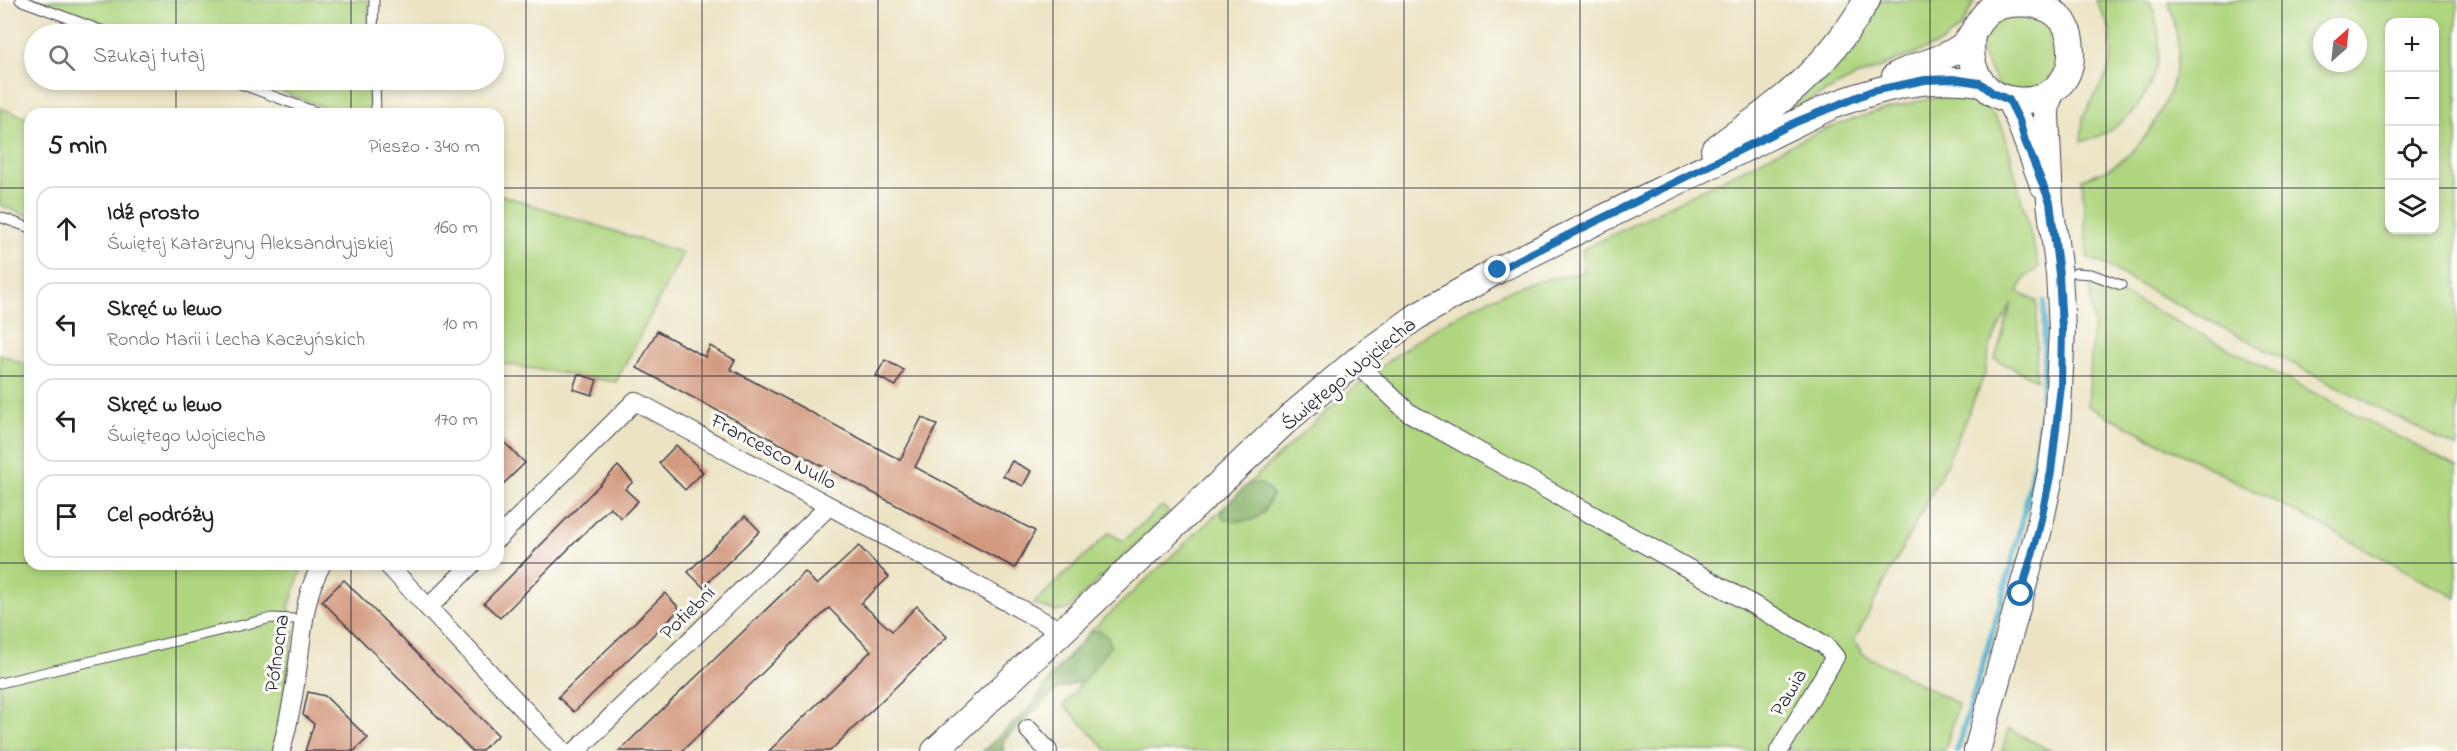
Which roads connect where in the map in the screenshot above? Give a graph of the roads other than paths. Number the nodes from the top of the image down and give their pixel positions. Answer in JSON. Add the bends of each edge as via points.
{"nodes":[{"id":1,"x":20,"y":0,"type":"edge"},
{"id":2,"x":374,"y":0,"type":"edge"},
{"id":3,"x":1867,"y":0,"type":"edge"},
{"id":4,"x":2031,"y":0,"type":"edge"},
{"id":5,"x":1991,"y":5,"type":"edge"},
{"id":6,"x":84,"y":24,"type":"edge"},
{"id":7,"x":373,"y":24,"type":"edge"},
{"id":8,"x":1972,"y":36,"type":"junction"},
{"id":9,"x":1980,"y":83,"type":"junction"},
{"id":10,"x":257,"y":90,"type":"edge"},
{"id":11,"x":375,"y":90,"type":"edge"},
{"id":12,"x":1872,"y":91,"type":"junction"},
{"id":13,"x":2052,"y":91,"type":"junction"},
{"id":14,"x":2009,"y":100,"type":"junction"},
{"id":15,"x":305,"y":108,"type":"edge"},
{"id":16,"x":376,"y":108,"type":"edge"},
{"id":17,"x":1674,"y":182,"type":"junction"},
{"id":18,"x":2050,"y":202,"type":"junction"},
{"id":19,"x":0,"y":217,"type":"edge"},
{"id":20,"x":24,"y":226,"type":"edge"},
{"id":21,"x":2076,"y":273,"type":"dead end"},
{"id":22,"x":2121,"y":285,"type":"dead end"},
{"id":23,"x":1355,"y":362,"type":"junction"},
{"id":24,"x":830,"y":506,"type":"junction"},
{"id":25,"x":504,"y":532,"type":"edge"},
{"id":26,"x":319,"y":570,"type":"edge"},
{"id":27,"x":393,"y":570,"type":"edge"},
{"id":28,"x":466,"y":570,"type":"edge"},
{"id":29,"x":428,"y":608,"type":"junction"},
{"id":30,"x":293,"y":618,"type":"dead end"},
{"id":31,"x":1062,"y":632,"type":"junction"},
{"id":32,"x":0,"y":683,"type":"edge"},
{"id":33,"x":1028,"y":729,"type":"dead end"},
{"id":34,"x":282,"y":751,"type":"edge"},
{"id":35,"x":563,"y":751,"type":"edge"},
{"id":36,"x":576,"y":751,"type":"edge"},
{"id":37,"x":935,"y":751,"type":"edge"},
{"id":38,"x":1048,"y":751,"type":"edge"},
{"id":39,"x":1779,"y":751,"type":"edge"},
{"id":40,"x":1977,"y":751,"type":"edge"}],
"edges":[{"from":1,"to":6,"type":"lane"},
{"from":2,"to":7,"type":"lane"},
{"from":3,"to":17,"type":"street","via":[[1850,27],[1807,76]]},
{"from":4,"to":5,"type":"street"},
{"from":4,"to":13,"type":"street","via":[[2050,8],[2063,22],[2071,40],[2071,59],[2065,77]]},
{"from":5,"to":8,"type":"street"},
{"from":8,"to":9,"type":"street","via":[[1970,52]]},
{"from":8,"to":12,"type":"street","name":"Świętego Wojciecha","via":[[1944,56],[1910,68]]},
{"from":9,"to":12,"type":"street","name":"Świętego Wojciecha","via":[[1925,80]]},
{"from":9,"to":14,"type":"street"},
{"from":10,"to":15,"type":"lane"},
{"from":11,"to":16,"type":"lane"},
{"from":12,"to":17,"type":"street","name":"Świętego Wojciecha","via":[[1822,110]]},
{"from":13,"to":14,"type":"street","via":[[2031,100]]},
{"from":13,"to":18,"type":"street","via":[[2046,115]]},
{"from":14,"to":18,"type":"street"},
{"from":17,"to":23,"type":"street","name":"Świętego Wojciecha","via":[[1488,275],[1416,317]]},
{"from":18,"to":40,"type":"street","via":[[2062,329],[2057,428],[2038,533]]},
{"from":19,"to":20,"type":"lane"},
{"from":21,"to":22,"type":"lane"},
{"from":23,"to":31,"type":"street","name":"Świętego Wojciecha"},
{"from":23,"to":39,"type":"street","name":"Pawia","via":[[1408,412],[1825,645],[1835,657]]},
{"from":24,"to":25,"type":"street","name":"Francesco Nullo","via":[[635,401]]},
{"from":24,"to":31,"type":"street","name":"Francesco Nullo"},
{"from":24,"to":36,"type":"street","name":"Potiebni"},
{"from":26,"to":34,"type":"street","name":"Północna","via":[[303,619]]},
{"from":27,"to":29,"type":"street"},
{"from":28,"to":29,"type":"street"},
{"from":29,"to":35,"type":"street"},
{"from":30,"to":32,"type":"lane","via":[[272,618]]},
{"from":31,"to":37,"type":"street","name":"Świętego Wojciecha"},
{"from":33,"to":38,"type":"street"}]}
